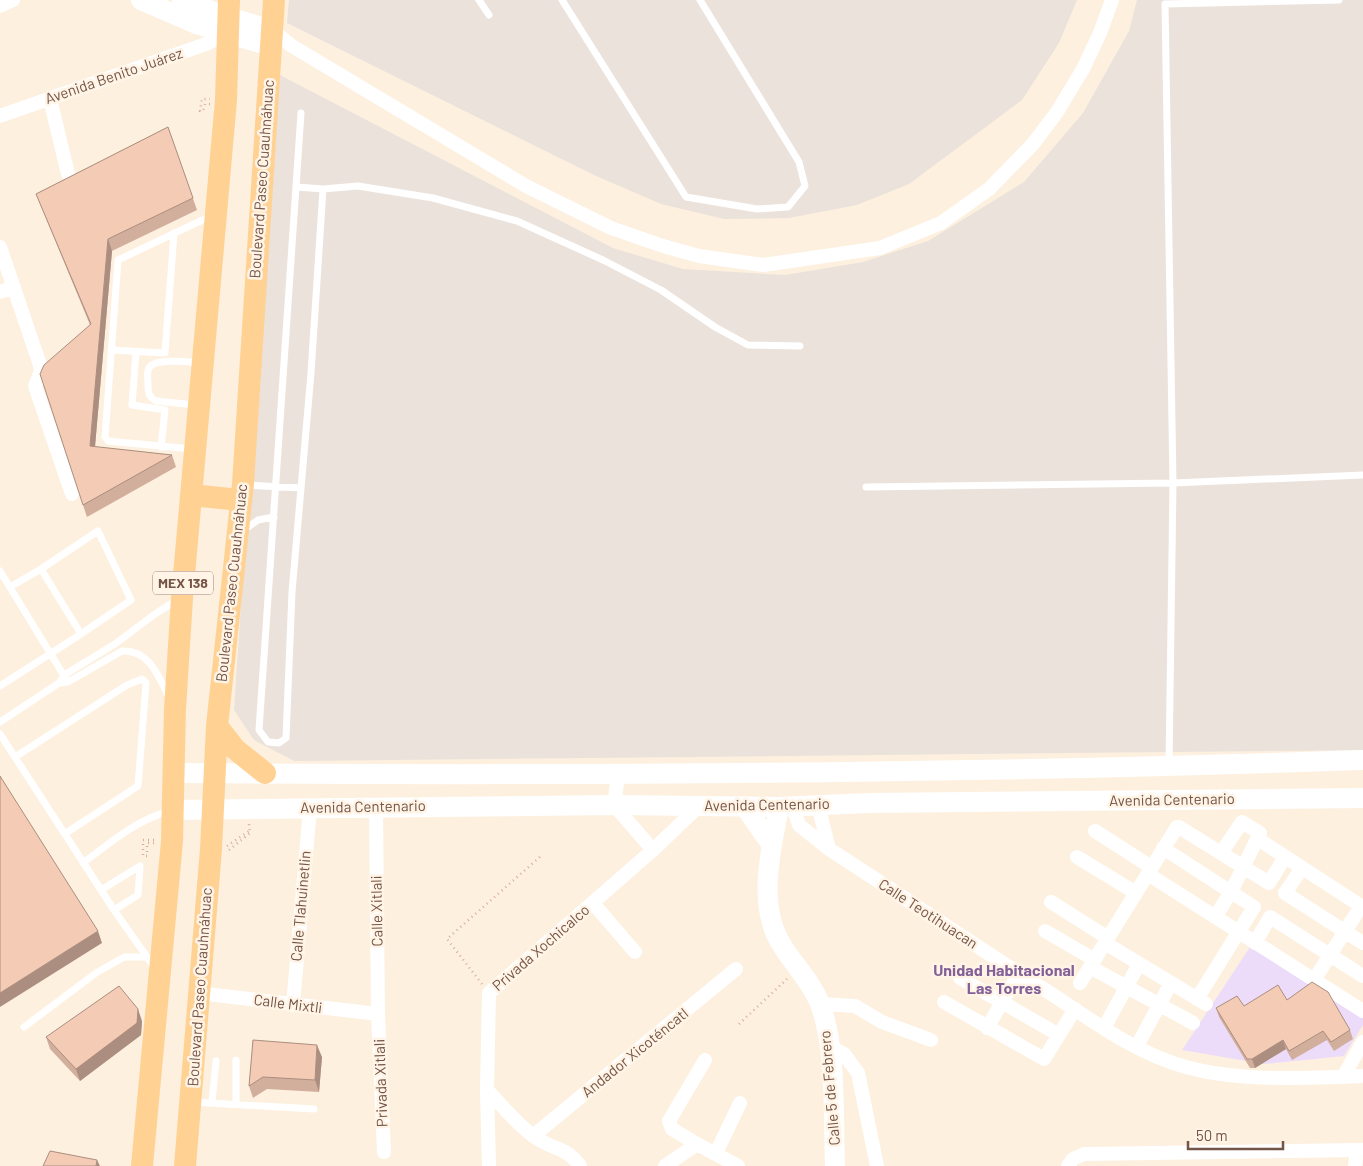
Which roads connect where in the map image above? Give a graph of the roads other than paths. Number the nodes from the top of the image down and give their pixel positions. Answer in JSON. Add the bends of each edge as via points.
{"nodes":[{"id":1,"x":13,"y":0,"type":"edge"},
{"id":2,"x":141,"y":0,"type":"edge"},
{"id":3,"x":182,"y":0,"type":"edge"},
{"id":4,"x":274,"y":0,"type":"edge"},
{"id":5,"x":479,"y":0,"type":"edge"},
{"id":6,"x":562,"y":0,"type":"edge"},
{"id":7,"x":700,"y":0,"type":"edge"},
{"id":8,"x":1112,"y":0,"type":"edge"},
{"id":9,"x":1339,"y":0,"type":"edge"},
{"id":10,"x":0,"y":6,"type":"edge"},
{"id":11,"x":489,"y":15,"type":"dead end"},
{"id":12,"x":228,"y":17,"type":"edge"},
{"id":13,"x":278,"y":40,"type":"junction"},
{"id":14,"x":50,"y":99,"type":"junction"},
{"id":15,"x":301,"y":113,"type":"dead end"},
{"id":16,"x":0,"y":116,"type":"edge"},
{"id":17,"x":68,"y":174,"type":"dead end"},
{"id":18,"x":297,"y":187,"type":"junction"},
{"id":19,"x":323,"y":189,"type":"junction"},
{"id":20,"x":216,"y":214,"type":"junction"},
{"id":21,"x":174,"y":233,"type":"junction"},
{"id":22,"x":0,"y":247,"type":"edge"},
{"id":23,"x":14,"y":288,"type":"junction"},
{"id":24,"x":0,"y":292,"type":"edge"},
{"id":25,"x":800,"y":346,"type":"dead end"},
{"id":26,"x":112,"y":350,"type":"junction"},
{"id":27,"x":136,"y":352,"type":"junction"},
{"id":28,"x":202,"y":363,"type":"junction"},
{"id":29,"x":198,"y":405,"type":"junction"},
{"id":30,"x":161,"y":447,"type":"junction"},
{"id":31,"x":194,"y":450,"type":"junction"},
{"id":32,"x":1363,"y":476,"type":"edge"},
{"id":33,"x":1173,"y":483,"type":"junction"},
{"id":34,"x":866,"y":486,"type":"dead end"},
{"id":35,"x":276,"y":487,"type":"junction"},
{"id":36,"x":301,"y":488,"type":"junction"},
{"id":37,"x":242,"y":492,"type":"junction"},
{"id":38,"x":72,"y":494,"type":"dead end"},
{"id":39,"x":190,"y":495,"type":"junction"},
{"id":40,"x":274,"y":517,"type":"junction"},
{"id":41,"x":238,"y":535,"type":"junction"},
{"id":42,"x":41,"y":569,"type":"junction"},
{"id":43,"x":0,"y":570,"type":"edge"},
{"id":44,"x":10,"y":587,"type":"junction"},
{"id":45,"x":182,"y":598,"type":"junction"},
{"id":46,"x":81,"y":634,"type":"junction"},
{"id":47,"x":51,"y":654,"type":"junction"},
{"id":48,"x":66,"y":678,"type":"junction"},
{"id":49,"x":0,"y":686,"type":"edge"},
{"id":50,"x":175,"y":709,"type":"junction"},
{"id":51,"x":0,"y":722,"type":"edge"},
{"id":52,"x":217,"y":726,"type":"junction"},
{"id":53,"x":0,"y":734,"type":"edge"},
{"id":54,"x":15,"y":757,"type":"junction"},
{"id":55,"x":1363,"y":760,"type":"edge"},
{"id":56,"x":1169,"y":767,"type":"junction"},
{"id":57,"x":173,"y":773,"type":"junction"},
{"id":58,"x":213,"y":773,"type":"junction"},
{"id":59,"x":264,"y":773,"type":"junction"},
{"id":60,"x":870,"y":773,"type":"junction"},
{"id":61,"x":618,"y":776,"type":"junction"},
{"id":62,"x":1363,"y":798,"type":"edge"},
{"id":63,"x":869,"y":802,"type":"junction"},
{"id":64,"x":614,"y":805,"type":"junction"},
{"id":65,"x":818,"y":805,"type":"junction"},
{"id":66,"x":699,"y":806,"type":"junction"},
{"id":67,"x":786,"y":806,"type":"junction"},
{"id":68,"x":376,"y":807,"type":"junction"},
{"id":69,"x":746,"y":807,"type":"junction"},
{"id":70,"x":310,"y":808,"type":"junction"},
{"id":71,"x":172,"y":810,"type":"junction"},
{"id":72,"x":212,"y":811,"type":"junction"},
{"id":73,"x":1095,"y":831,"type":"dead end"},
{"id":74,"x":66,"y":833,"type":"junction"},
{"id":75,"x":1258,"y":839,"type":"junction"},
{"id":76,"x":771,"y":844,"type":"junction"},
{"id":77,"x":1163,"y":848,"type":"junction"},
{"id":78,"x":829,"y":849,"type":"junction"},
{"id":79,"x":653,"y":850,"type":"junction"},
{"id":80,"x":1221,"y":853,"type":"junction"},
{"id":81,"x":1077,"y":857,"type":"dead end"},
{"id":82,"x":1285,"y":857,"type":"junction"},
{"id":83,"x":83,"y":863,"type":"junction"},
{"id":84,"x":1243,"y":867,"type":"junction"},
{"id":85,"x":1302,"y":868,"type":"junction"},
{"id":86,"x":1150,"y":871,"type":"junction"},
{"id":87,"x":101,"y":890,"type":"junction"},
{"id":88,"x":1231,"y":892,"type":"junction"},
{"id":89,"x":1136,"y":893,"type":"junction"},
{"id":90,"x":1051,"y":902,"type":"dead end"},
{"id":91,"x":593,"y":903,"type":"junction"},
{"id":92,"x":114,"y":910,"type":"junction"},
{"id":93,"x":1215,"y":917,"type":"junction"},
{"id":94,"x":1045,"y":931,"type":"dead end"},
{"id":95,"x":1239,"y":932,"type":"junction"},
{"id":96,"x":1346,"y":932,"type":"junction"},
{"id":97,"x":1107,"y":941,"type":"junction"},
{"id":98,"x":1255,"y":943,"type":"junction"},
{"id":99,"x":1363,"y":943,"type":"edge"},
{"id":100,"x":634,"y":952,"type":"dead end"},
{"id":101,"x":1330,"y":956,"type":"junction"},
{"id":102,"x":147,"y":957,"type":"junction"},
{"id":103,"x":1092,"y":964,"type":"junction"},
{"id":104,"x":1140,"y":964,"type":"junction"},
{"id":105,"x":736,"y":969,"type":"dead end"},
{"id":106,"x":1019,"y":973,"type":"junction"},
{"id":107,"x":160,"y":976,"type":"junction"},
{"id":108,"x":1363,"y":976,"type":"edge"},
{"id":109,"x":960,"y":978,"type":"dead end"},
{"id":110,"x":1314,"y":980,"type":"junction"},
{"id":111,"x":1080,"y":983,"type":"dead end"},
{"id":112,"x":1171,"y":983,"type":"junction"},
{"id":113,"x":1126,"y":986,"type":"junction"},
{"id":114,"x":198,"y":993,"type":"junction"},
{"id":115,"x":1002,"y":1001,"type":"junction"},
{"id":116,"x":944,"y":1002,"type":"dead end"},
{"id":117,"x":820,"y":1004,"type":"junction"},
{"id":118,"x":1159,"y":1004,"type":"junction"},
{"id":119,"x":293,"y":1005,"type":"junction"},
{"id":120,"x":1075,"y":1009,"type":"junction"},
{"id":121,"x":1363,"y":1011,"type":"edge"},
{"id":122,"x":378,"y":1014,"type":"junction"},
{"id":123,"x":1193,"y":1023,"type":"dead end"},
{"id":124,"x":24,"y":1027,"type":"dead end"},
{"id":125,"x":987,"y":1028,"type":"junction"},
{"id":126,"x":1104,"y":1028,"type":"junction"},
{"id":127,"x":1059,"y":1035,"type":"junction"},
{"id":128,"x":931,"y":1040,"type":"dead end"},
{"id":129,"x":1363,"y":1042,"type":"edge"},
{"id":130,"x":829,"y":1046,"type":"junction"},
{"id":131,"x":1137,"y":1046,"type":"junction"},
{"id":132,"x":236,"y":1060,"type":"dead end"},
{"id":133,"x":705,"y":1060,"type":"dead end"},
{"id":134,"x":216,"y":1061,"type":"dead end"},
{"id":135,"x":1343,"y":1076,"type":"junction"},
{"id":136,"x":1363,"y":1076,"type":"edge"},
{"id":137,"x":487,"y":1090,"type":"junction"},
{"id":138,"x":202,"y":1102,"type":"junction"},
{"id":139,"x":740,"y":1103,"type":"dead end"},
{"id":140,"x":236,"y":1104,"type":"junction"},
{"id":141,"x":314,"y":1109,"type":"dead end"},
{"id":142,"x":533,"y":1136,"type":"junction"},
{"id":143,"x":697,"y":1144,"type":"junction"},
{"id":144,"x":1360,"y":1150,"type":"edge"},
{"id":145,"x":384,"y":1152,"type":"dead end"},
{"id":146,"x":716,"y":1153,"type":"junction"},
{"id":147,"x":1159,"y":1160,"type":"edge"},
{"id":148,"x":1070,"y":1162,"type":"edge"},
{"id":149,"x":142,"y":1166,"type":"edge"},
{"id":150,"x":185,"y":1166,"type":"edge"},
{"id":151,"x":489,"y":1166,"type":"edge"},
{"id":152,"x":580,"y":1166,"type":"edge"},
{"id":153,"x":665,"y":1166,"type":"edge"},
{"id":154,"x":738,"y":1166,"type":"edge"},
{"id":155,"x":835,"y":1166,"type":"edge"},
{"id":156,"x":877,"y":1166,"type":"edge"},
{"id":157,"x":1355,"y":1166,"type":"edge"}],
"edges":[{"from":1,"to":10,"type":"street"},
{"from":2,"to":12,"type":"street","via":[[199,25]]},
{"from":3,"to":12,"type":"street"},
{"from":4,"to":13,"type":"main road","name":"Boulevard Paseo Cuauhnáhuac","number":"MEX 138"},
{"from":5,"to":11,"type":"lane"},
{"from":6,"to":7,"type":"lane","via":[[686,197],[757,209],[788,207],[805,186],[799,162]]},
{"from":8,"to":13,"type":"street","via":[[1083,69],[1056,112],[1033,144],[988,188],[941,223],[880,248],[763,265],[699,256],[611,228],[526,186]]},
{"from":9,"to":33,"type":"lane","via":[[1165,4]]},
{"from":12,"to":13,"type":"street"},
{"from":12,"to":14,"type":"street","name":"Avenida Benito Juárez","via":[[206,44]]},
{"from":12,"to":20,"type":"main road","number":"MEX 138","via":[[226,100]]},
{"from":13,"to":37,"type":"main road","name":"Boulevard Paseo Cuauhnáhuac","number":"MEX 138"},
{"from":14,"to":16,"type":"street","name":"Avenida Benito Juárez"},
{"from":14,"to":17,"type":"street"},
{"from":15,"to":18,"type":"lane"},
{"from":18,"to":19,"type":"lane"},
{"from":18,"to":35,"type":"lane"},
{"from":19,"to":25,"type":"lane","via":[[358,186],[433,198],[517,221],[661,290],[715,328],[748,345]]},
{"from":19,"to":36,"type":"lane"},
{"from":20,"to":21,"type":"lane"},
{"from":20,"to":28,"type":"main road","number":"MEX 138"},
{"from":21,"to":26,"type":"lane","via":[[118,260]]},
{"from":21,"to":27,"type":"lane","via":[[165,353]]},
{"from":22,"to":23,"type":"street"},
{"from":23,"to":24,"type":"street"},
{"from":23,"to":38,"type":"street","via":[[41,367],[35,388]]},
{"from":26,"to":27,"type":"lane"},
{"from":26,"to":30,"type":"lane","via":[[105,437],[108,442]]},
{"from":27,"to":30,"type":"lane","via":[[132,405],[165,410]]},
{"from":28,"to":29,"type":"main road","number":"MEX 138"},
{"from":28,"to":29,"type":"lane","via":[[159,361],[148,370],[151,398]]},
{"from":29,"to":31,"type":"main road","number":"MEX 138"},
{"from":30,"to":31,"type":"lane"},
{"from":31,"to":39,"type":"main road","number":"MEX 138"},
{"from":32,"to":33,"type":"lane"},
{"from":33,"to":34,"type":"lane"},
{"from":33,"to":56,"type":"lane"},
{"from":35,"to":36,"type":"lane"},
{"from":35,"to":37,"type":"lane"},
{"from":35,"to":40,"type":"lane"},
{"from":36,"to":40,"type":"lane","via":[[292,592],[286,738],[279,743],[268,742],[259,730]]},
{"from":37,"to":39,"type":"main road"},
{"from":37,"to":41,"type":"main road","name":"Boulevard Paseo Cuauhnáhuac","number":"MEX 138"},
{"from":39,"to":45,"type":"main road","number":"MEX 138"},
{"from":40,"to":41,"type":"lane","via":[[258,520]]},
{"from":41,"to":52,"type":"main road","name":"Boulevard Paseo Cuauhnáhuac","number":"MEX 138"},
{"from":42,"to":44,"type":"lane"},
{"from":42,"to":46,"type":"lane"},
{"from":42,"to":46,"type":"lane","via":[[98,531],[131,600]]},
{"from":43,"to":44,"type":"lane"},
{"from":44,"to":47,"type":"lane"},
{"from":45,"to":48,"type":"lane","via":[[154,614]]},
{"from":45,"to":50,"type":"main road","number":"MEX 138"},
{"from":46,"to":47,"type":"lane"},
{"from":47,"to":48,"type":"lane"},
{"from":47,"to":49,"type":"lane"},
{"from":48,"to":50,"type":"lane","via":[[117,653],[131,650],[148,660]]},
{"from":48,"to":51,"type":"lane"},
{"from":50,"to":57,"type":"main road","number":"MEX 138"},
{"from":52,"to":58,"type":"main road","name":"Boulevard Paseo Cuauhnáhuac","number":"MEX 138"},
{"from":52,"to":59,"type":"main road","via":[[235,749]]},
{"from":53,"to":54,"type":"lane"},
{"from":54,"to":74,"type":"lane"},
{"from":54,"to":74,"type":"lane","via":[[127,684],[142,679],[146,683],[138,786]]},
{"from":55,"to":56,"type":"street","name":"Avenida Centenario"},
{"from":56,"to":60,"type":"street","name":"Avenida Centenario"},
{"from":57,"to":58,"type":"street","name":"Avenida Centenario"},
{"from":57,"to":71,"type":"main road","number":"MEX 138"},
{"from":58,"to":59,"type":"street","name":"Avenida Centenario"},
{"from":58,"to":72,"type":"main road","name":"Boulevard Paseo Cuauhnáhuac","number":"MEX 138"},
{"from":59,"to":61,"type":"street","name":"Avenida Centenario"},
{"from":60,"to":61,"type":"street","name":"Avenida Centenario"},
{"from":60,"to":63,"type":"street"},
{"from":61,"to":64,"type":"street"},
{"from":62,"to":63,"type":"street","name":"Avenida Centenario"},
{"from":63,"to":65,"type":"street","name":"Avenida Centenario"},
{"from":64,"to":66,"type":"street","name":"Avenida Centenario"},
{"from":64,"to":68,"type":"street","name":"Avenida Centenario"},
{"from":64,"to":79,"type":"street"},
{"from":65,"to":67,"type":"street","name":"Avenida Centenario"},
{"from":65,"to":78,"type":"street"},
{"from":66,"to":69,"type":"street","name":"Avenida Centenario"},
{"from":66,"to":79,"type":"street","name":"Privada Xochicalco"},
{"from":67,"to":69,"type":"street","name":"Avenida Centenario"},
{"from":67,"to":76,"type":"street","name":"Calle 5 de Febrero"},
{"from":67,"to":78,"type":"street","name":"Calle Teotihuacan","via":[[799,825]]},
{"from":68,"to":70,"type":"street","name":"Avenida Centenario"},
{"from":68,"to":122,"type":"street","name":"Calle Xitlali"},
{"from":69,"to":76,"type":"street"},
{"from":70,"to":72,"type":"street","name":"Avenida Centenario"},
{"from":70,"to":119,"type":"street","name":"Calle Tlahuinetlin"},
{"from":71,"to":72,"type":"street","name":"Avenida Centenario"},
{"from":71,"to":83,"type":"lane","via":[[136,823]]},
{"from":71,"to":107,"type":"main road","number":"MEX 138"},
{"from":72,"to":114,"type":"main road","name":"Boulevard Paseo Cuauhnáhuac","number":"MEX 138","via":[[219,847]]},
{"from":73,"to":86,"type":"street"},
{"from":74,"to":83,"type":"lane"},
{"from":75,"to":80,"type":"street","via":[[1260,833],[1243,822]]},
{"from":75,"to":82,"type":"street"},
{"from":75,"to":84,"type":"street"},
{"from":76,"to":117,"type":"street","name":"Calle 5 de Febrero","via":[[768,905],[773,927]]},
{"from":77,"to":80,"type":"street","via":[[1178,826]]},
{"from":77,"to":86,"type":"street"},
{"from":77,"to":88,"type":"street"},
{"from":78,"to":106,"type":"street","name":"Calle Teotihuacan"},
{"from":79,"to":91,"type":"street","name":"Privada Xochicalco"},
{"from":80,"to":84,"type":"street"},
{"from":81,"to":89,"type":"street"},
{"from":82,"to":84,"type":"street","via":[[1269,883]]},
{"from":82,"to":85,"type":"street"},
{"from":83,"to":87,"type":"lane"},
{"from":84,"to":88,"type":"street"},
{"from":85,"to":96,"type":"street","via":[[1360,905]]},
{"from":85,"to":96,"type":"street","via":[[1285,893]]},
{"from":86,"to":89,"type":"street"},
{"from":86,"to":93,"type":"street"},
{"from":87,"to":92,"type":"lane"},
{"from":87,"to":92,"type":"lane","via":[[140,866],[138,894]]},
{"from":88,"to":93,"type":"street"},
{"from":88,"to":95,"type":"street","via":[[1254,907]]},
{"from":89,"to":97,"type":"street"},
{"from":90,"to":97,"type":"street"},
{"from":91,"to":100,"type":"street"},
{"from":91,"to":137,"type":"street","name":"Privada Xochicalco","via":[[489,993]]},
{"from":92,"to":102,"type":"lane"},
{"from":93,"to":95,"type":"street"},
{"from":94,"to":103,"type":"street"},
{"from":95,"to":98,"type":"street"},
{"from":95,"to":112,"type":"street","via":[[1202,1002]]},
{"from":96,"to":99,"type":"street"},
{"from":96,"to":101,"type":"street"},
{"from":97,"to":103,"type":"street"},
{"from":97,"to":104,"type":"street"},
{"from":98,"to":101,"type":"street","via":[[1270,917]]},
{"from":98,"to":110,"type":"street"},
{"from":101,"to":108,"type":"street"},
{"from":101,"to":110,"type":"street"},
{"from":102,"to":107,"type":"lane"},
{"from":102,"to":124,"type":"lane","via":[[124,957],[96,973]]},
{"from":103,"to":111,"type":"street"},
{"from":103,"to":113,"type":"street"},
{"from":104,"to":112,"type":"street"},
{"from":104,"to":113,"type":"street"},
{"from":105,"to":142,"type":"street","name":"Andador Xicoténcatl"},
{"from":106,"to":115,"type":"street"},
{"from":106,"to":120,"type":"street","name":"Calle Teotihuacan"},
{"from":107,"to":149,"type":"main road","number":"MEX 138"},
{"from":109,"to":115,"type":"street"},
{"from":110,"to":121,"type":"street"},
{"from":112,"to":118,"type":"street"},
{"from":113,"to":118,"type":"street"},
{"from":113,"to":126,"type":"street"},
{"from":114,"to":119,"type":"street","name":"Calle Mixtli"},
{"from":114,"to":138,"type":"main road","name":"Boulevard Paseo Cuauhnáhuac","number":"MEX 138"},
{"from":115,"to":125,"type":"street"},
{"from":115,"to":127,"type":"street"},
{"from":116,"to":125,"type":"street"},
{"from":117,"to":128,"type":"street","via":[[855,1006],[882,1022]]},
{"from":117,"to":130,"type":"street","name":"Calle 5 de Febrero"},
{"from":118,"to":123,"type":"street"},
{"from":118,"to":131,"type":"street"},
{"from":119,"to":122,"type":"street","name":"Calle Mixtli"},
{"from":120,"to":126,"type":"street","name":"Calle Teotihuacan"},
{"from":120,"to":127,"type":"street"},
{"from":122,"to":145,"type":"street","name":"Privada Xitlali"},
{"from":125,"to":127,"type":"street","via":[[1044,1059]]},
{"from":126,"to":131,"type":"street","name":"Calle Teotihuacan"},
{"from":129,"to":135,"type":"street"},
{"from":130,"to":155,"type":"street","name":"Calle 5 de Febrero"},
{"from":130,"to":156,"type":"street","via":[[844,1054],[858,1073]]},
{"from":131,"to":135,"type":"street","name":"Calle Teotihuacan","via":[[1186,1067],[1221,1073]]},
{"from":132,"to":140,"type":"lane"},
{"from":133,"to":143,"type":"street","via":[[669,1121],[672,1129]]},
{"from":134,"to":138,"type":"lane"},
{"from":135,"to":136,"type":"street","name":"Calle Teotihuacan"},
{"from":137,"to":142,"type":"street"},
{"from":137,"to":151,"type":"street","name":"Privada Xochicalco"},
{"from":138,"to":140,"type":"lane"},
{"from":138,"to":150,"type":"main road","name":"Boulevard Paseo Cuauhnáhuac","number":"MEX 138"},
{"from":139,"to":146,"type":"street"},
{"from":140,"to":141,"type":"lane"},
{"from":142,"to":152,"type":"street","via":[[563,1148]]},
{"from":143,"to":146,"type":"street"},
{"from":143,"to":153,"type":"street"},
{"from":144,"to":147,"type":"street"},
{"from":144,"to":157,"type":"street"},
{"from":146,"to":154,"type":"street"},
{"from":147,"to":148,"type":"street","via":[[1084,1154]]}]}
